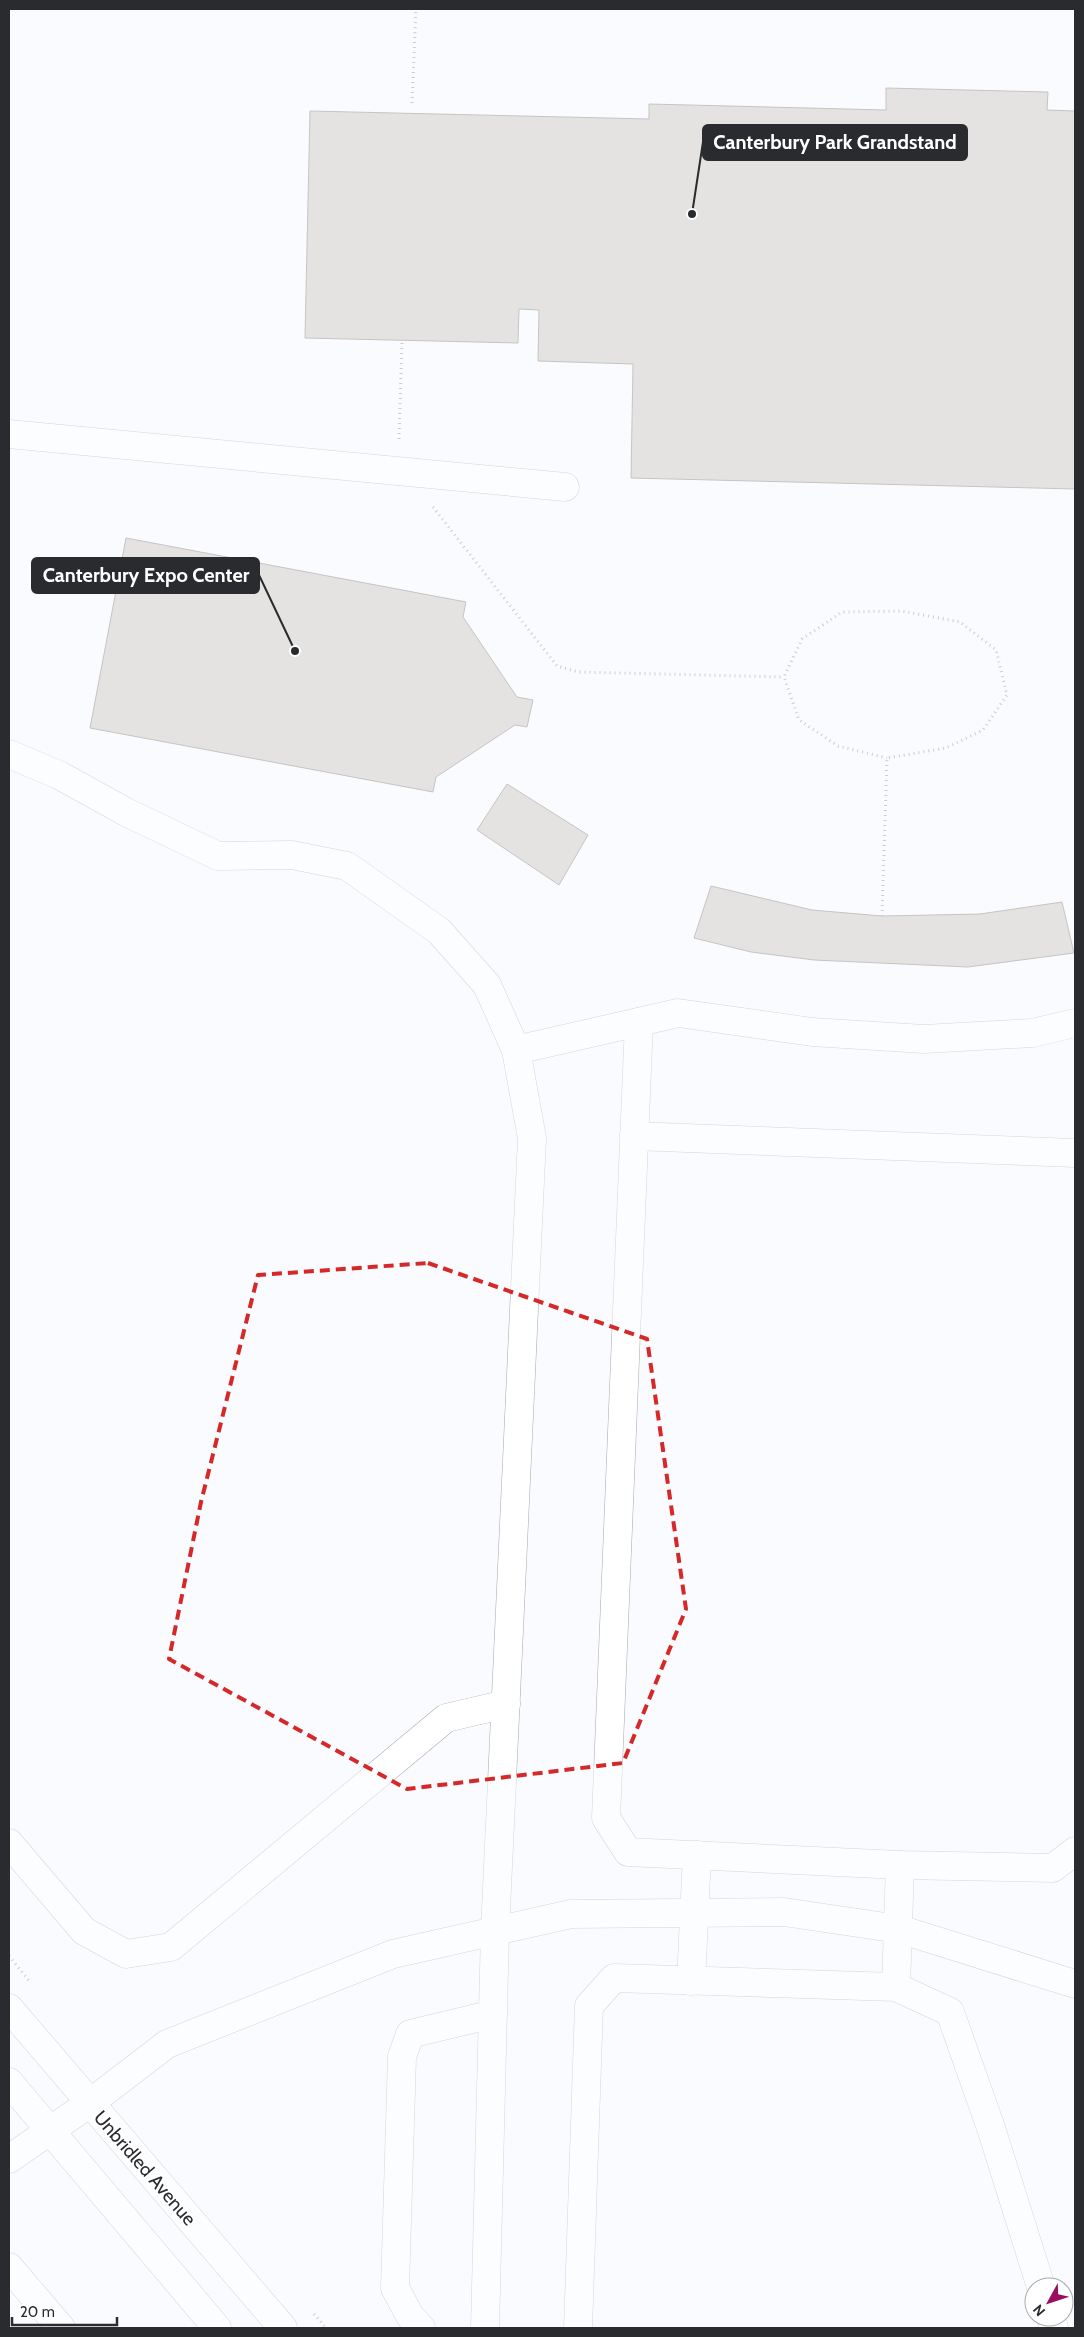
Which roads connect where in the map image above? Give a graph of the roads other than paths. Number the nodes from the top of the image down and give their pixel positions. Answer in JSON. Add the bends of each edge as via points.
{"nodes":[{"id":1,"x":9,"y":434,"type":"edge"},
{"id":2,"x":565,"y":486,"type":"dead end"},
{"id":3,"x":9,"y":754,"type":"edge"},
{"id":4,"x":639,"y":1022,"type":"junction"},
{"id":5,"x":1075,"y":1023,"type":"edge"},
{"id":6,"x":516,"y":1050,"type":"junction"},
{"id":7,"x":634,"y":1136,"type":"junction"},
{"id":8,"x":1075,"y":1153,"type":"edge"},
{"id":9,"x":506,"y":1704,"type":"junction"},
{"id":10,"x":9,"y":1843,"type":"edge"},
{"id":11,"x":1075,"y":1851,"type":"edge"},
{"id":12,"x":697,"y":1854,"type":"junction"},
{"id":13,"x":900,"y":1865,"type":"junction"},
{"id":14,"x":694,"y":1913,"type":"junction"},
{"id":15,"x":899,"y":1929,"type":"junction"},
{"id":16,"x":496,"y":1931,"type":"junction"},
{"id":17,"x":690,"y":1981,"type":"junction"},
{"id":18,"x":1075,"y":1984,"type":"edge"},
{"id":19,"x":896,"y":1987,"type":"junction"},
{"id":20,"x":9,"y":2008,"type":"edge"},
{"id":21,"x":494,"y":2014,"type":"junction"},
{"id":22,"x":9,"y":2082,"type":"edge"},
{"id":23,"x":90,"y":2103,"type":"junction"},
{"id":24,"x":50,"y":2130,"type":"junction"},
{"id":25,"x":9,"y":2158,"type":"edge"},
{"id":26,"x":9,"y":2267,"type":"edge"},
{"id":27,"x":1038,"y":2277,"type":"edge"},
{"id":28,"x":61,"y":2328,"type":"edge"},
{"id":29,"x":218,"y":2328,"type":"edge"},
{"id":30,"x":283,"y":2328,"type":"edge"},
{"id":31,"x":421,"y":2328,"type":"edge"},
{"id":32,"x":485,"y":2328,"type":"edge"},
{"id":33,"x":578,"y":2328,"type":"edge"}],
"edges":[{"from":1,"to":2,"type":"street"},
{"from":3,"to":6,"type":"street","via":[[59,775],[126,812],[218,856],[292,855],[346,866],[439,931],[487,985]]},
{"from":4,"to":5,"type":"street","via":[[678,1013],[812,1032],[924,1039],[1032,1033]]},
{"from":4,"to":6,"type":"street"},
{"from":4,"to":7,"type":"street"},
{"from":6,"to":9,"type":"street","via":[[532,1138]]},
{"from":7,"to":8,"type":"street"},
{"from":7,"to":12,"type":"street","via":[[606,1818],[628,1852]]},
{"from":9,"to":10,"type":"street","via":[[446,1718],[171,1947],[126,1954],[84,1930]]},
{"from":9,"to":16,"type":"street"},
{"from":11,"to":13,"type":"street","via":[[1053,1868]]},
{"from":12,"to":13,"type":"street"},
{"from":12,"to":14,"type":"street"},
{"from":13,"to":15,"type":"street"},
{"from":14,"to":15,"type":"street","via":[[784,1912]]},
{"from":14,"to":16,"type":"street","via":[[570,1914]]},
{"from":14,"to":17,"type":"street"},
{"from":15,"to":18,"type":"street"},
{"from":15,"to":19,"type":"street"},
{"from":16,"to":21,"type":"street"},
{"from":16,"to":23,"type":"street","via":[[392,1954],[167,2044]]},
{"from":17,"to":19,"type":"street"},
{"from":17,"to":33,"type":"street","via":[[614,1978],[589,2006]]},
{"from":19,"to":27,"type":"street","via":[[950,2012]]},
{"from":20,"to":23,"type":"street","name":"Unbridled Avenue"},
{"from":21,"to":31,"type":"street","via":[[410,2034],[402,2058],[395,2288],[410,2316]]},
{"from":21,"to":32,"type":"street"},
{"from":22,"to":24,"type":"street"},
{"from":23,"to":24,"type":"street"},
{"from":23,"to":30,"type":"street","name":"Unbridled Avenue"},
{"from":24,"to":25,"type":"street"},
{"from":24,"to":29,"type":"street"},
{"from":26,"to":28,"type":"street"}]}
